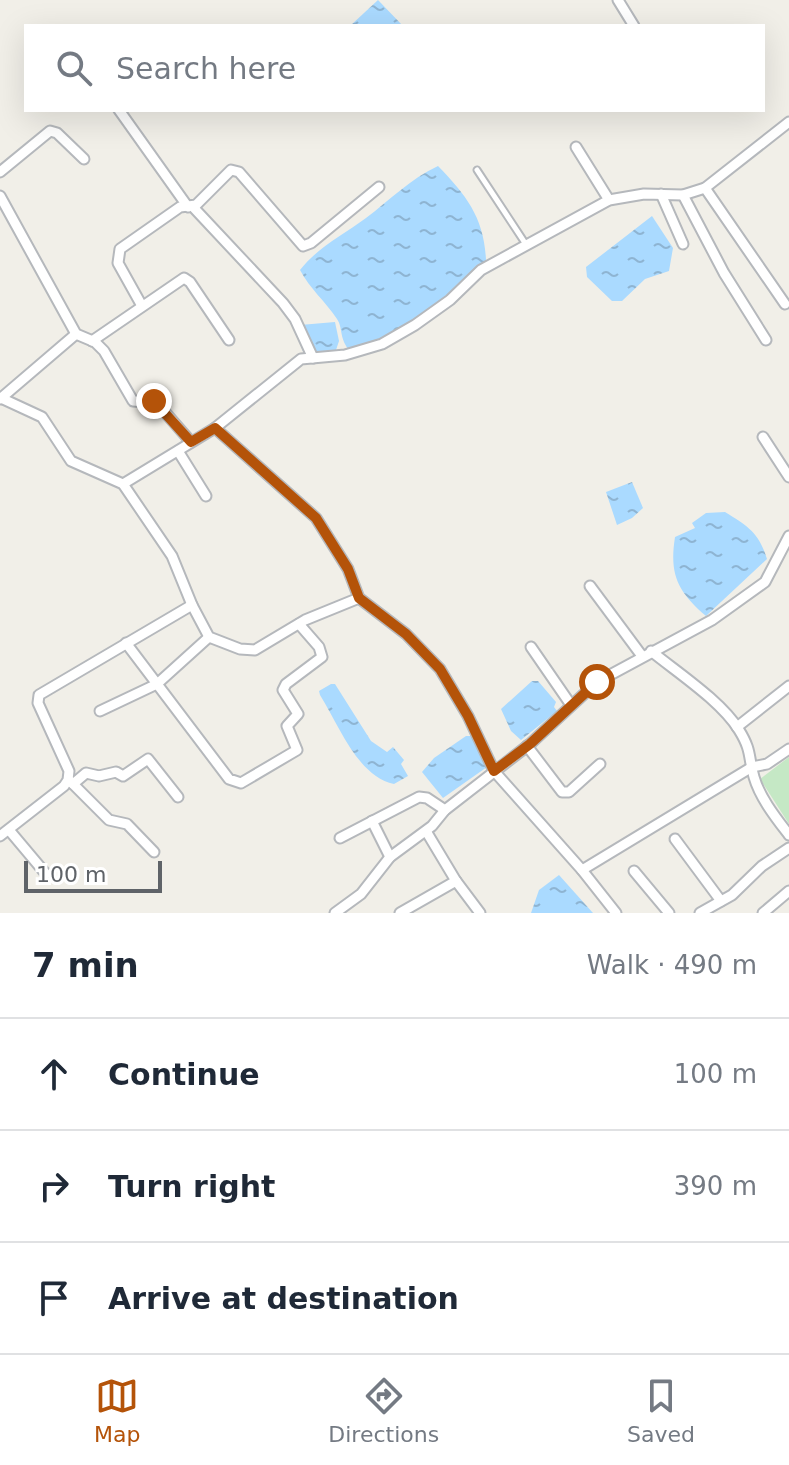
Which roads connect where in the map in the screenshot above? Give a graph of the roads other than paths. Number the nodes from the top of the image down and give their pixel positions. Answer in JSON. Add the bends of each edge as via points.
{"nodes":[{"id":1,"x":618,"y":0,"type":"edge"},
{"id":2,"x":633,"y":24,"type":"edge"},
{"id":3,"x":120,"y":112,"type":"edge"},
{"id":4,"x":789,"y":122,"type":"edge"},
{"id":5,"x":576,"y":147,"type":"dead end"},
{"id":6,"x":84,"y":159,"type":"dead end"},
{"id":7,"x":477,"y":170,"type":"dead end"},
{"id":8,"x":0,"y":172,"type":"edge"},
{"id":9,"x":379,"y":187,"type":"dead end"},
{"id":10,"x":705,"y":188,"type":"junction"},
{"id":11,"x":661,"y":194,"type":"junction"},
{"id":12,"x":683,"y":195,"type":"junction"},
{"id":13,"x":0,"y":196,"type":"edge"},
{"id":14,"x":609,"y":200,"type":"junction"},
{"id":15,"x":190,"y":207,"type":"junction"},
{"id":16,"x":683,"y":244,"type":"dead end"},
{"id":17,"x":527,"y":246,"type":"junction"},
{"id":18,"x":785,"y":304,"type":"dead end"},
{"id":19,"x":142,"y":306,"type":"junction"},
{"id":20,"x":76,"y":334,"type":"junction"},
{"id":21,"x":229,"y":340,"type":"dead end"},
{"id":22,"x":766,"y":340,"type":"dead end"},
{"id":23,"x":92,"y":341,"type":"junction"},
{"id":24,"x":313,"y":358,"type":"junction"},
{"id":25,"x":0,"y":398,"type":"edge"},
{"id":26,"x":215,"y":428,"type":"junction"},
{"id":27,"x":763,"y":437,"type":"dead end"},
{"id":28,"x":191,"y":442,"type":"junction"},
{"id":29,"x":178,"y":451,"type":"junction"},
{"id":30,"x":789,"y":477,"type":"edge"},
{"id":31,"x":123,"y":484,"type":"junction"},
{"id":32,"x":206,"y":496,"type":"dead end"},
{"id":33,"x":789,"y":536,"type":"edge"},
{"id":34,"x":590,"y":586,"type":"dead end"},
{"id":35,"x":359,"y":598,"type":"junction"},
{"id":36,"x":192,"y":605,"type":"junction"},
{"id":37,"x":299,"y":624,"type":"junction"},
{"id":38,"x":209,"y":637,"type":"junction"},
{"id":39,"x":126,"y":643,"type":"junction"},
{"id":40,"x":531,"y":647,"type":"dead end"},
{"id":41,"x":647,"y":654,"type":"junction"},
{"id":42,"x":157,"y":684,"type":"junction"},
{"id":43,"x":789,"y":686,"type":"edge"},
{"id":44,"x":571,"y":705,"type":"junction"},
{"id":45,"x":100,"y":711,"type":"dead end"},
{"id":46,"x":737,"y":727,"type":"junction"},
{"id":47,"x":527,"y":746,"type":"junction"},
{"id":48,"x":789,"y":749,"type":"edge"},
{"id":49,"x":600,"y":764,"type":"dead end"},
{"id":50,"x":752,"y":767,"type":"junction"},
{"id":51,"x":494,"y":771,"type":"junction"},
{"id":52,"x":70,"y":782,"type":"junction"},
{"id":53,"x":178,"y":797,"type":"dead end"},
{"id":54,"x":445,"y":810,"type":"junction"},
{"id":55,"x":372,"y":821,"type":"junction"},
{"id":56,"x":426,"y":831,"type":"junction"},
{"id":57,"x":4,"y":833,"type":"edge"},
{"id":58,"x":789,"y":835,"type":"edge"},
{"id":59,"x":340,"y":838,"type":"dead end"},
{"id":60,"x":675,"y":839,"type":"dead end"},
{"id":61,"x":789,"y":848,"type":"edge"},
{"id":62,"x":154,"y":852,"type":"dead end"},
{"id":63,"x":390,"y":857,"type":"junction"},
{"id":64,"x":582,"y":870,"type":"junction"},
{"id":65,"x":634,"y":871,"type":"dead end"},
{"id":66,"x":46,"y":874,"type":"dead end"},
{"id":67,"x":456,"y":881,"type":"junction"},
{"id":68,"x":789,"y":891,"type":"edge"},
{"id":69,"x":721,"y":901,"type":"junction"},
{"id":70,"x":347,"y":910,"type":"edge"},
{"id":71,"x":335,"y":913,"type":"edge"},
{"id":72,"x":400,"y":913,"type":"edge"},
{"id":73,"x":480,"y":913,"type":"edge"},
{"id":74,"x":616,"y":913,"type":"edge"},
{"id":75,"x":669,"y":913,"type":"edge"},
{"id":76,"x":700,"y":913,"type":"edge"},
{"id":77,"x":763,"y":913,"type":"edge"}],
"edges":[{"from":1,"to":2,"type":"street"},
{"from":3,"to":15,"type":"street"},
{"from":4,"to":10,"type":"street"},
{"from":5,"to":14,"type":"street"},
{"from":6,"to":8,"type":"street","via":[[50,131]]},
{"from":7,"to":17,"type":"lane"},
{"from":9,"to":15,"type":"street","via":[[303,246],[235,170]]},
{"from":10,"to":12,"type":"street"},
{"from":10,"to":18,"type":"street"},
{"from":11,"to":12,"type":"street"},
{"from":11,"to":14,"type":"street"},
{"from":11,"to":16,"type":"street"},
{"from":12,"to":22,"type":"street"},
{"from":13,"to":20,"type":"street"},
{"from":14,"to":17,"type":"street"},
{"from":15,"to":19,"type":"street","via":[[180,207],[118,253],[118,263]]},
{"from":15,"to":24,"type":"street","via":[[283,303]]},
{"from":17,"to":24,"type":"street","via":[[481,270],[450,300],[382,344]]},
{"from":19,"to":21,"type":"street","via":[[187,279]]},
{"from":19,"to":23,"type":"street"},
{"from":20,"to":23,"type":"street"},
{"from":20,"to":25,"type":"street"},
{"from":23,"to":28,"type":"street","via":[[104,351],[130,398],[157,403]]},
{"from":24,"to":26,"type":"street","via":[[301,359]]},
{"from":25,"to":31,"type":"street","via":[[42,417],[71,461]]},
{"from":26,"to":28,"type":"street"},
{"from":26,"to":35,"type":"street","via":[[316,518],[348,569]]},
{"from":27,"to":30,"type":"street"},
{"from":28,"to":29,"type":"street"},
{"from":29,"to":31,"type":"street"},
{"from":29,"to":32,"type":"street"},
{"from":31,"to":36,"type":"street","via":[[172,556]]},
{"from":33,"to":41,"type":"street","via":[[765,582],[712,620]]},
{"from":34,"to":41,"type":"street"},
{"from":35,"to":37,"type":"street"},
{"from":35,"to":51,"type":"street","via":[[440,669]]},
{"from":36,"to":38,"type":"street"},
{"from":36,"to":39,"type":"street"},
{"from":37,"to":38,"type":"street","via":[[248,651]]},
{"from":37,"to":42,"type":"street","via":[[322,657],[283,690],[298,714],[287,726],[297,750],[241,783],[229,779]]},
{"from":38,"to":42,"type":"street"},
{"from":39,"to":42,"type":"street"},
{"from":39,"to":52,"type":"street","via":[[37,698]]},
{"from":40,"to":44,"type":"street"},
{"from":41,"to":44,"type":"street","via":[[597,682]]},
{"from":41,"to":46,"type":"street"},
{"from":42,"to":45,"type":"street"},
{"from":43,"to":46,"type":"street"},
{"from":44,"to":47,"type":"street"},
{"from":46,"to":50,"type":"street","via":[[751,751]]},
{"from":47,"to":49,"type":"street","via":[[566,793]]},
{"from":47,"to":51,"type":"street"},
{"from":48,"to":50,"type":"street"},
{"from":50,"to":58,"type":"street","via":[[760,792]]},
{"from":50,"to":64,"type":"street"},
{"from":51,"to":54,"type":"street"},
{"from":51,"to":64,"type":"street"},
{"from":52,"to":53,"type":"street","via":[[86,773],[123,776],[148,759]]},
{"from":52,"to":57,"type":"street"},
{"from":52,"to":62,"type":"street","via":[[109,820],[127,824]]},
{"from":54,"to":55,"type":"street","via":[[423,797]]},
{"from":54,"to":56,"type":"street"},
{"from":55,"to":59,"type":"street"},
{"from":55,"to":63,"type":"street"},
{"from":56,"to":63,"type":"street"},
{"from":56,"to":67,"type":"street"},
{"from":57,"to":66,"type":"street"},
{"from":60,"to":69,"type":"street"},
{"from":61,"to":69,"type":"street"},
{"from":63,"to":70,"type":"street"},
{"from":64,"to":74,"type":"street"},
{"from":65,"to":75,"type":"street"},
{"from":67,"to":72,"type":"street"},
{"from":67,"to":73,"type":"street"},
{"from":68,"to":77,"type":"street"},
{"from":69,"to":76,"type":"street"},
{"from":70,"to":71,"type":"street"}]}
